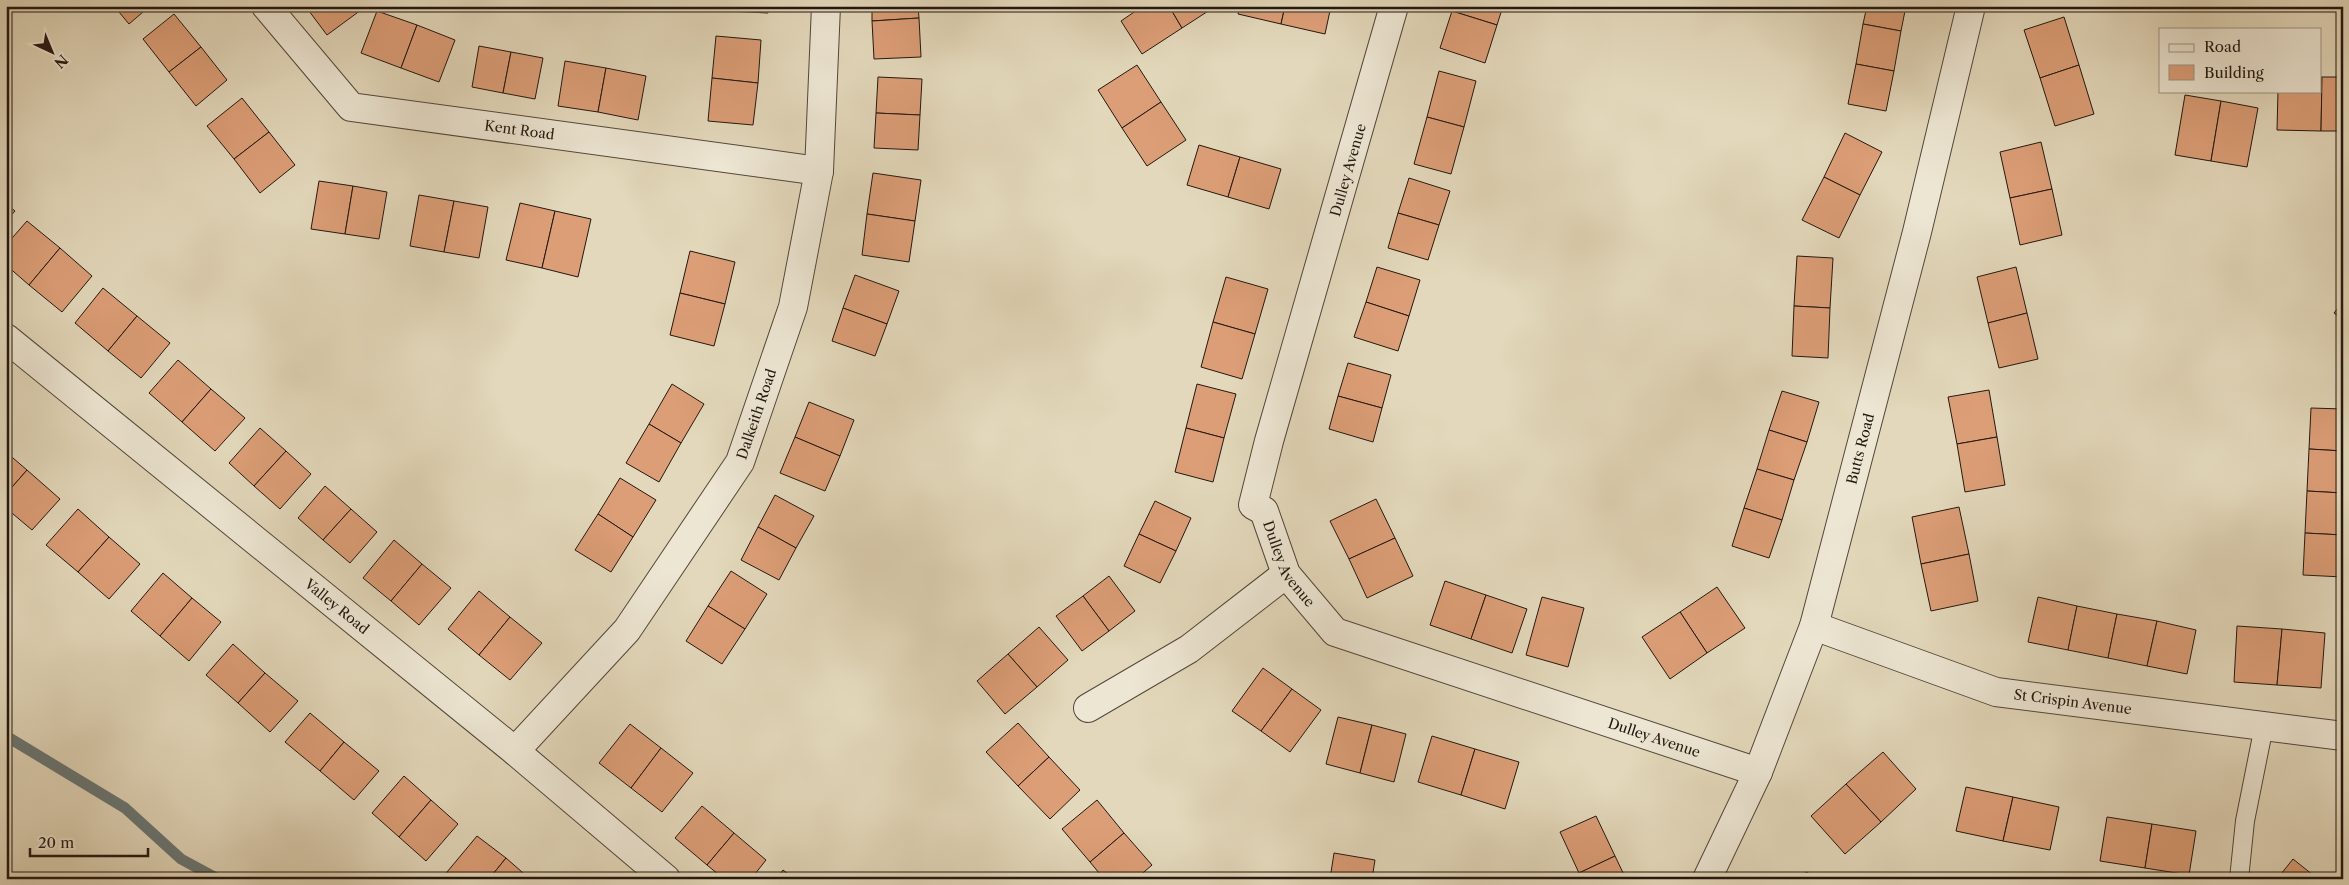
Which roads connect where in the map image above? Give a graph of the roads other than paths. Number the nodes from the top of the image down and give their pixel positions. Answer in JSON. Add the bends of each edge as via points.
{"nodes":[{"id":1,"x":266,"y":6,"type":"edge"},
{"id":2,"x":826,"y":6,"type":"edge"},
{"id":3,"x":1394,"y":6,"type":"edge"},
{"id":4,"x":1971,"y":6,"type":"edge"},
{"id":5,"x":819,"y":171,"type":"junction"},
{"id":6,"x":6,"y":338,"type":"edge"},
{"id":7,"x":1286,"y":574,"type":"junction"},
{"id":8,"x":1814,"y":626,"type":"junction"},
{"id":9,"x":1088,"y":708,"type":"dead end"},
{"id":10,"x":2264,"y":726,"type":"junction"},
{"id":11,"x":2343,"y":736,"type":"edge"},
{"id":12,"x":515,"y":751,"type":"junction"},
{"id":13,"x":1758,"y":772,"type":"junction"},
{"id":14,"x":666,"y":879,"type":"edge"},
{"id":15,"x":1707,"y":879,"type":"edge"},
{"id":16,"x":2239,"y":879,"type":"edge"}],
"edges":[{"from":1,"to":5,"type":"street","name":"Kent Road","via":[[351,107]]},
{"from":2,"to":5,"type":"street","name":"Dalkeith Road"},
{"from":3,"to":7,"type":"street","name":"Dulley Avenue","via":[[1253,505],[1264,511]]},
{"from":4,"to":8,"type":"street","name":"Butts Road","via":[[1918,232]]},
{"from":5,"to":12,"type":"street","name":"Dalkeith Road","via":[[793,307],[740,462],[627,630]]},
{"from":6,"to":12,"type":"street","name":"Valley Road"},
{"from":7,"to":9,"type":"street","via":[[1189,649]]},
{"from":7,"to":13,"type":"street","name":"Dulley Avenue","via":[[1335,632]]},
{"from":8,"to":10,"type":"street","name":"St Crispin Avenue","via":[[1996,692]]},
{"from":8,"to":13,"type":"street","name":"Butts Road"},
{"from":10,"to":11,"type":"street","name":"St Crispin Avenue"},
{"from":10,"to":16,"type":"lane","via":[[2245,821]]},
{"from":12,"to":14,"type":"street","name":"Valley Road"},
{"from":13,"to":15,"type":"street","name":"Butts Road"}]}
